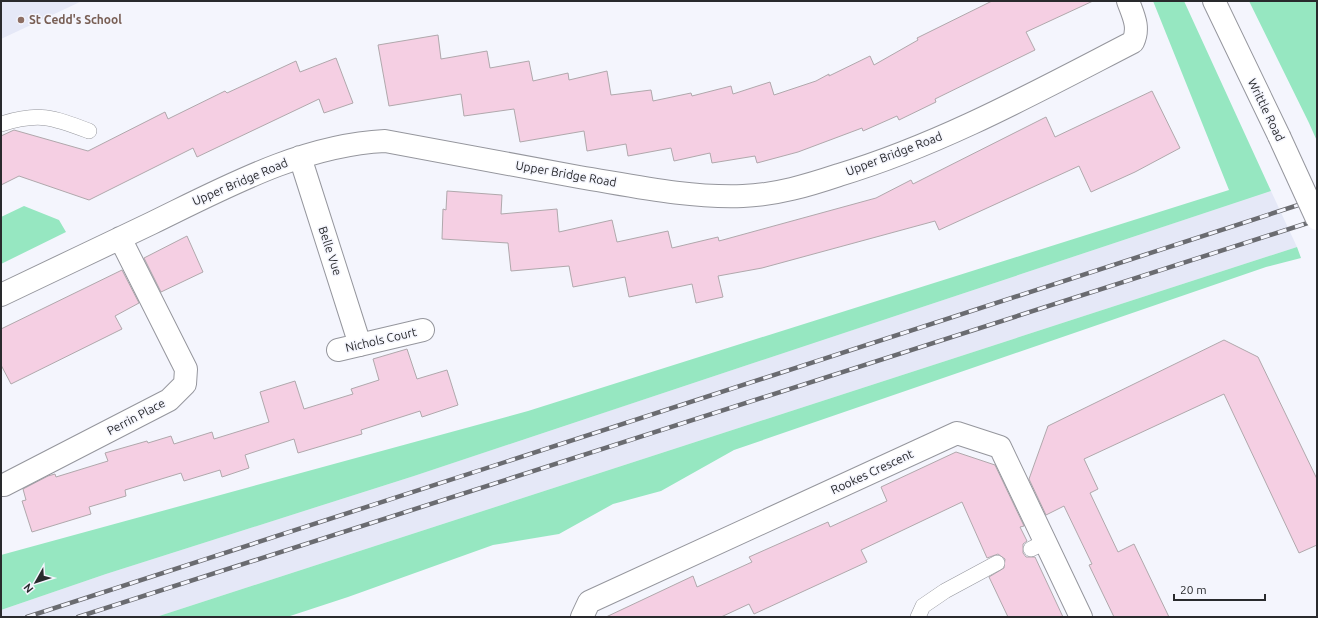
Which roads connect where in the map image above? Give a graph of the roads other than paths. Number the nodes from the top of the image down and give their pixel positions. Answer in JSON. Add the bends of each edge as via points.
{"nodes":[{"id":1,"x":1128,"y":1,"type":"edge"},
{"id":2,"x":1214,"y":1,"type":"edge"},
{"id":3,"x":1,"y":124,"type":"edge"},
{"id":4,"x":89,"y":131,"type":"dead end"},
{"id":5,"x":300,"y":157,"type":"junction"},
{"id":6,"x":1317,"y":219,"type":"edge"},
{"id":7,"x":120,"y":238,"type":"junction"},
{"id":8,"x":1,"y":295,"type":"edge"},
{"id":9,"x":423,"y":330,"type":"dead end"},
{"id":10,"x":360,"y":345,"type":"junction"},
{"id":11,"x":338,"y":350,"type":"dead end"},
{"id":12,"x":2,"y":486,"type":"edge"},
{"id":13,"x":997,"y":563,"type":"dead end"},
{"id":14,"x":582,"y":617,"type":"edge"},
{"id":15,"x":918,"y":617,"type":"edge"},
{"id":16,"x":1081,"y":617,"type":"edge"}],
"edges":[{"from":1,"to":5,"type":"street","name":"Upper Bridge Road","via":[[1136,21],[1137,34],[1133,42],[925,144],[870,166],[805,186],[746,196],[663,192],[385,141],[332,147]]},
{"from":2,"to":6,"type":"street","name":"Writtle Road","bridge":true},
{"from":3,"to":4,"type":"lane","via":[[22,117],[43,116]]},
{"from":5,"to":7,"type":"street","name":"Upper Bridge Road","via":[[220,189]]},
{"from":5,"to":10,"type":"street","name":"Belle Vue"},
{"from":7,"to":8,"type":"street","name":"Upper Bridge Road"},
{"from":7,"to":12,"type":"street","name":"Perrin Place","via":[[186,369],[185,384],[169,400]]},
{"from":9,"to":10,"type":"street","name":"Nichols Court"},
{"from":10,"to":11,"type":"street","name":"Nichols Court"},
{"from":13,"to":15,"type":"lane","via":[[923,606]]},
{"from":14,"to":16,"type":"street","name":"Rookes Crescent","via":[[589,602],[957,433],[1000,447],[1038,545]]}]}
